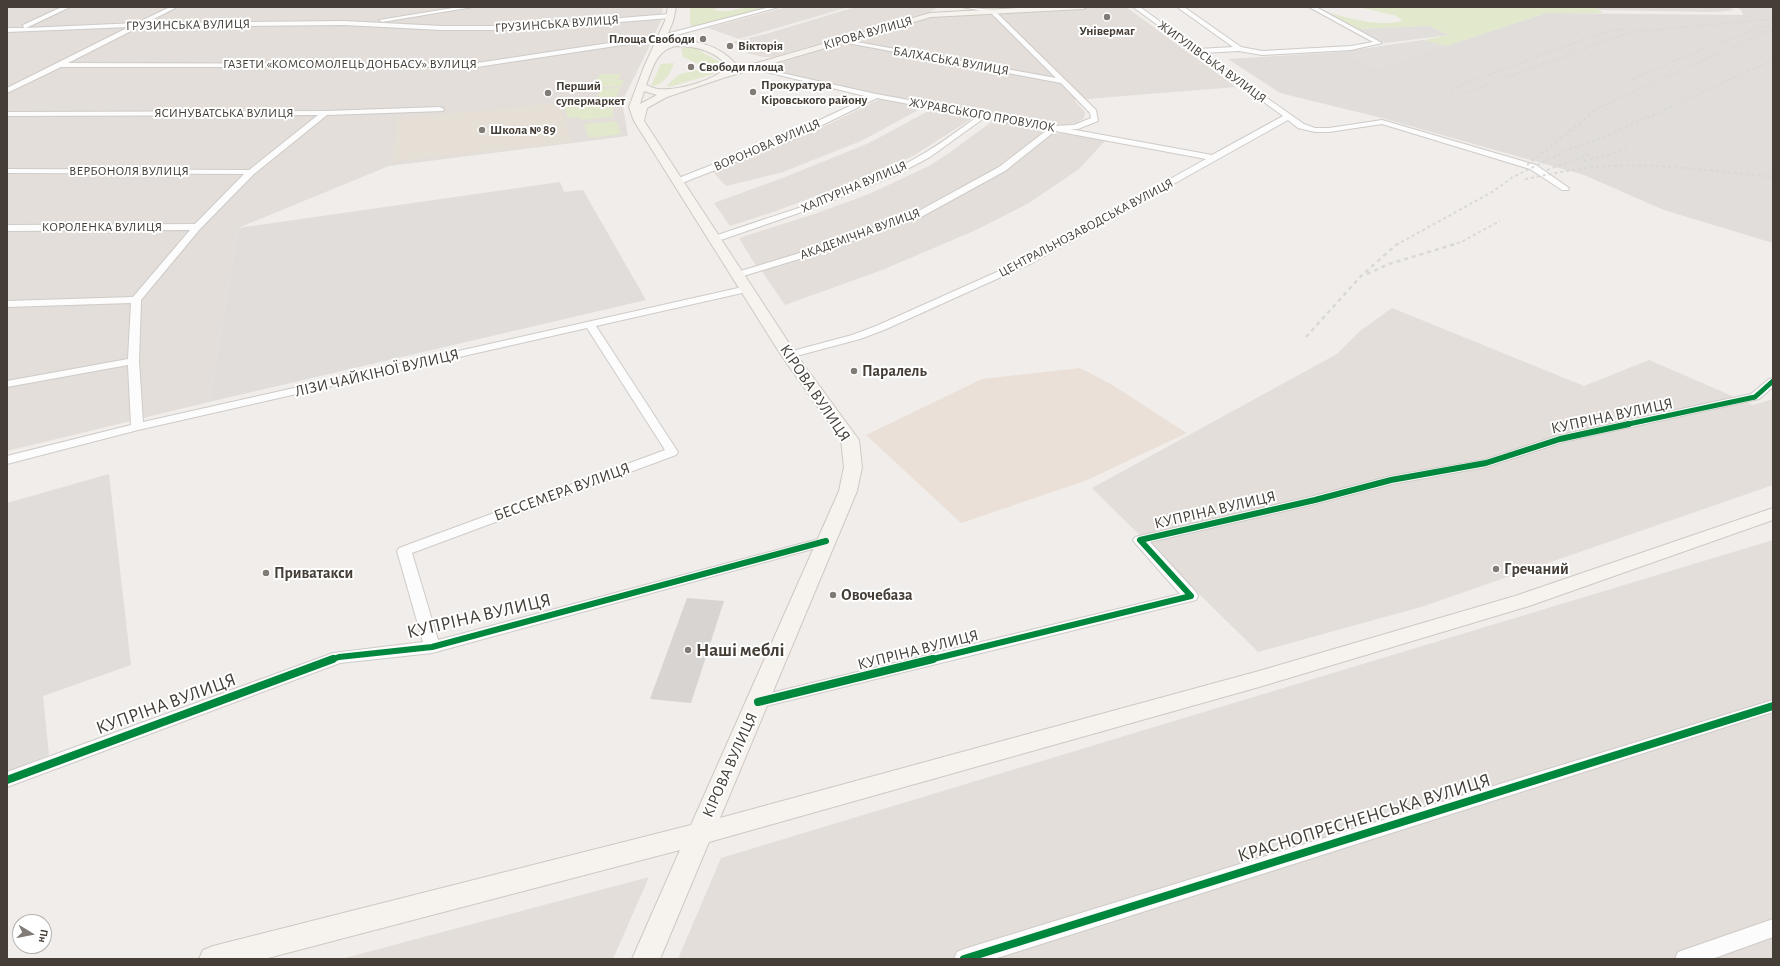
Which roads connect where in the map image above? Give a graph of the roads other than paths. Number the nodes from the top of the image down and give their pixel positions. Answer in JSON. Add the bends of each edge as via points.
{"nodes":[{"id":1,"x":67,"y":7,"type":"edge"},
{"id":2,"x":174,"y":7,"type":"edge"},
{"id":3,"x":470,"y":7,"type":"edge"},
{"id":4,"x":672,"y":7,"type":"edge"},
{"id":5,"x":776,"y":7,"type":"edge"},
{"id":6,"x":965,"y":7,"type":"edge"},
{"id":7,"x":1083,"y":7,"type":"edge"},
{"id":8,"x":1136,"y":7,"type":"edge"},
{"id":9,"x":1180,"y":7,"type":"edge"},
{"id":10,"x":1312,"y":7,"type":"edge"},
{"id":11,"x":450,"y":10,"type":"junction"},
{"id":12,"x":992,"y":11,"type":"junction"},
{"id":13,"x":670,"y":18,"type":"junction"},
{"id":14,"x":369,"y":24,"type":"junction"},
{"id":15,"x":140,"y":25,"type":"junction"},
{"id":16,"x":422,"y":27,"type":"junction"},
{"id":17,"x":442,"y":28,"type":"junction"},
{"id":18,"x":18,"y":29,"type":"junction"},
{"id":19,"x":7,"y":30,"type":"edge"},
{"id":20,"x":680,"y":33,"type":"junction"},
{"id":21,"x":7,"y":34,"type":"edge"},
{"id":22,"x":662,"y":36,"type":"junction"},
{"id":23,"x":840,"y":41,"type":"junction"},
{"id":24,"x":704,"y":46,"type":"junction"},
{"id":25,"x":1239,"y":49,"type":"junction"},
{"id":26,"x":656,"y":51,"type":"junction"},
{"id":27,"x":1198,"y":51,"type":"junction"},
{"id":28,"x":725,"y":58,"type":"junction"},
{"id":29,"x":774,"y":60,"type":"junction"},
{"id":30,"x":62,"y":65,"type":"junction"},
{"id":31,"x":752,"y":67,"type":"junction"},
{"id":32,"x":718,"y":77,"type":"junction"},
{"id":33,"x":1062,"y":81,"type":"junction"},
{"id":34,"x":641,"y":86,"type":"junction"},
{"id":35,"x":678,"y":90,"type":"junction"},
{"id":36,"x":7,"y":91,"type":"edge"},
{"id":37,"x":876,"y":96,"type":"junction"},
{"id":38,"x":440,"y":109,"type":"dead end"},
{"id":39,"x":325,"y":113,"type":"junction"},
{"id":40,"x":7,"y":114,"type":"edge"},
{"id":41,"x":984,"y":115,"type":"junction"},
{"id":42,"x":1287,"y":118,"type":"junction"},
{"id":43,"x":639,"y":121,"type":"junction"},
{"id":44,"x":1054,"y":128,"type":"junction"},
{"id":45,"x":1213,"y":158,"type":"junction"},
{"id":46,"x":7,"y":171,"type":"edge"},
{"id":47,"x":251,"y":172,"type":"junction"},
{"id":48,"x":679,"y":181,"type":"junction"},
{"id":49,"x":1565,"y":188,"type":"dead end"},
{"id":50,"x":197,"y":227,"type":"junction"},
{"id":51,"x":7,"y":228,"type":"edge"},
{"id":52,"x":715,"y":239,"type":"junction"},
{"id":53,"x":742,"y":282,"type":"junction"},
{"id":54,"x":136,"y":300,"type":"junction"},
{"id":55,"x":7,"y":304,"type":"edge"},
{"id":56,"x":590,"y":325,"type":"junction"},
{"id":57,"x":789,"y":355,"type":"junction"},
{"id":58,"x":134,"y":360,"type":"junction"},
{"id":59,"x":1773,"y":381,"type":"edge"},
{"id":60,"x":7,"y":384,"type":"edge"},
{"id":61,"x":137,"y":427,"type":"junction"},
{"id":62,"x":7,"y":460,"type":"edge"},
{"id":63,"x":1773,"y":514,"type":"edge"},
{"id":64,"x":826,"y":541,"type":"junction"},
{"id":65,"x":432,"y":647,"type":"junction"},
{"id":66,"x":758,"y":702,"type":"junction"},
{"id":67,"x":1773,"y":706,"type":"edge"},
{"id":68,"x":7,"y":780,"type":"edge"},
{"id":69,"x":700,"y":834,"type":"junction"},
{"id":70,"x":1773,"y":928,"type":"edge"},
{"id":71,"x":214,"y":959,"type":"edge"},
{"id":72,"x":646,"y":959,"type":"edge"},
{"id":73,"x":964,"y":959,"type":"edge"},
{"id":74,"x":1685,"y":959,"type":"edge"}],
"edges":[{"from":1,"to":18,"type":"street"},
{"from":2,"to":15,"type":"street"},
{"from":3,"to":11,"type":"street"},
{"from":4,"to":13,"type":"main road"},
{"from":5,"to":20,"type":"street","name":"ГАЗЕТИ «КОМСОМОЛЕЦЬ ДОНБАСУ» ВУЛИЦЯ"},
{"from":6,"to":12,"type":"street"},
{"from":7,"to":12,"type":"main road","name":"КІРОВА ВУЛИЦЯ"},
{"from":8,"to":27,"type":"street","name":"ЖИГУЛІВСЬКА ВУЛИЦЯ"},
{"from":9,"to":25,"type":"street"},
{"from":10,"to":25,"type":"street","via":[[1379,43],[1351,48],[1262,53]]},
{"from":11,"to":14,"type":"street"},
{"from":11,"to":16,"type":"street"},
{"from":12,"to":23,"type":"main road","name":"КІРОВА ВУЛИЦЯ","via":[[930,15]]},
{"from":12,"to":33,"type":"street"},
{"from":13,"to":17,"type":"street","name":"ГРУЗИНСЬКА ВУЛИЦЯ","via":[[520,28]]},
{"from":13,"to":20,"type":"main road"},
{"from":13,"to":22,"type":"main road"},
{"from":14,"to":15,"type":"street","name":"ГРУЗИНСЬКА ВУЛИЦЯ"},
{"from":14,"to":16,"type":"street","name":"ГРУЗИНСЬКА ВУЛИЦЯ"},
{"from":14,"to":17,"type":"street","name":"ГРУЗИНСЬКА ВУЛИЦЯ"},
{"from":15,"to":18,"type":"street","name":"ГРУЗИНСЬКА ВУЛИЦЯ"},
{"from":15,"to":30,"type":"street"},
{"from":16,"to":17,"type":"street","name":"ГРУЗИНСЬКА ВУЛИЦЯ"},
{"from":18,"to":19,"type":"street","name":"ГРУЗИНСЬКА ВУЛИЦЯ"},
{"from":18,"to":21,"type":"street"},
{"from":20,"to":22,"type":"street","name":"ГАЗЕТИ «КОМСОМОЛЕЦЬ ДОНБАСУ» ВУЛИЦЯ"},
{"from":20,"to":24,"type":"main road"},
{"from":22,"to":26,"type":"main road"},
{"from":22,"to":30,"type":"street","name":"ГАЗЕТИ «КОМСОМОЛЕЦЬ ДОНБАСУ» ВУЛИЦЯ","via":[[477,65]]},
{"from":23,"to":29,"type":"main road","name":"КІРОВА ВУЛИЦЯ"},
{"from":23,"to":33,"type":"street","name":"БАЛХАСЬКА ВУЛИЦЯ"},
{"from":24,"to":26,"type":"main road","name":"КІРОВА ВУЛИЦЯ","via":[[676,43],[663,46]]},
{"from":24,"to":28,"type":"main road","name":"КІРОВА ВУЛИЦЯ"},
{"from":25,"to":27,"type":"street"},
{"from":26,"to":34,"type":"main road"},
{"from":27,"to":42,"type":"street","name":"ЖИГУЛІВСЬКА ВУЛИЦЯ"},
{"from":28,"to":29,"type":"main road","name":"КІРОВА ВУЛИЦЯ","via":[[746,61]]},
{"from":28,"to":32,"type":"main road","name":"КІРОВА ВУЛИЦЯ","via":[[732,67],[730,71]]},
{"from":29,"to":31,"type":"main road","name":"КІРОВА ВУЛИЦЯ"},
{"from":30,"to":36,"type":"street"},
{"from":31,"to":32,"type":"main road","name":"КІРОВА ВУЛИЦЯ"},
{"from":31,"to":37,"type":"street","name":"ЖУРАВСЬКОГО ПРОВУЛОК"},
{"from":32,"to":35,"type":"main road","name":"КІРОВА ВУЛИЦЯ"},
{"from":33,"to":44,"type":"street","via":[[1092,112],[1095,119],[1075,127]]},
{"from":34,"to":35,"type":"main road","name":"КІРОВА ВУЛИЦЯ","via":[[656,92]]},
{"from":34,"to":43,"type":"main road","via":[[634,107]]},
{"from":35,"to":43,"type":"main road","name":"КІРОВА ВУЛИЦЯ","via":[[649,102],[642,108]]},
{"from":37,"to":41,"type":"street","name":"ЖУРАВСЬКОГО ПРОВУЛОК"},
{"from":37,"to":48,"type":"street","name":"ВОРОНОВА ВУЛИЦЯ","via":[[791,137]]},
{"from":38,"to":39,"type":"street","name":"ЯСИНУВАТСЬКА ВУЛИЦЯ"},
{"from":39,"to":40,"type":"street","name":"ЯСИНУВАТСЬКА ВУЛИЦЯ"},
{"from":39,"to":47,"type":"street"},
{"from":41,"to":44,"type":"street","name":"ЖУРАВСЬКОГО ПРОВУЛОК"},
{"from":41,"to":52,"type":"street","name":"ХАЛТУРІНА ВУЛИЦЯ","via":[[920,159],[880,179]]},
{"from":42,"to":45,"type":"street","name":"ЦЕНТРАЛЬНОЗАВОДСЬКА ВУЛИЦЯ"},
{"from":42,"to":49,"type":"street","name":"ЖИГУЛІВСЬКА ВУЛИЦЯ","via":[[1315,130],[1382,122],[1533,167]]},
{"from":43,"to":48,"type":"main road","name":"КІРОВА ВУЛИЦЯ"},
{"from":44,"to":45,"type":"street","name":"ЖУРАВСЬКОГО ПРОВУЛОК"},
{"from":44,"to":53,"type":"street","name":"АКАДЕМІЧНА ВУЛИЦЯ","via":[[1002,169],[918,215],[806,254]]},
{"from":45,"to":57,"type":"street","name":"ЦЕНТРАЛЬНОЗАВОДСЬКА ВУЛИЦЯ","via":[[1029,261],[880,328]]},
{"from":46,"to":47,"type":"street","name":"ВЕРБОНОЛЯ ВУЛИЦЯ"},
{"from":47,"to":50,"type":"street"},
{"from":48,"to":52,"type":"main road","name":"КІРОВА ВУЛИЦЯ"},
{"from":50,"to":51,"type":"street","name":"КОРОЛЕНКА ВУЛИЦЯ"},
{"from":50,"to":54,"type":"street"},
{"from":52,"to":53,"type":"main road","name":"КІРОВА ВУЛИЦЯ"},
{"from":53,"to":56,"type":"street","name":"ЛІЗИ ЧАЙКІНОЇ ВУЛИЦЯ"},
{"from":53,"to":57,"type":"main road","name":"КІРОВА ВУЛИЦЯ"},
{"from":54,"to":55,"type":"street"},
{"from":54,"to":58,"type":"street"},
{"from":56,"to":61,"type":"street","name":"ЛІЗИ ЧАЙКІНОЇ ВУЛИЦЯ"},
{"from":56,"to":65,"type":"street","name":"БЕССЕМЕРА ВУЛИЦЯ","via":[[672,452],[404,551]]},
{"from":57,"to":64,"type":"main road","name":"КІРОВА ВУЛИЦЯ","via":[[850,440],[853,467],[848,491]]},
{"from":58,"to":60,"type":"street"},
{"from":58,"to":61,"type":"street"},
{"from":59,"to":66,"type":"street","name":"КУПРІНА ВУЛИЦЯ","via":[[1755,397],[1560,439],[1486,464],[1391,480],[1140,540],[1191,596]]},
{"from":61,"to":62,"type":"street","name":"ЛІЗИ ЧАЙКІНОЇ ВУЛИЦЯ"},
{"from":63,"to":69,"type":"main road","via":[[1507,605],[1251,681]]},
{"from":64,"to":65,"type":"street","name":"КУПРІНА ВУЛИЦЯ"},
{"from":64,"to":66,"type":"main road","name":"КІРОВА ВУЛИЦЯ"},
{"from":65,"to":68,"type":"street","name":"КУПРІНА ВУЛИЦЯ","via":[[339,657]]},
{"from":66,"to":69,"type":"main road","name":"КІРОВА ВУЛИЦЯ"},
{"from":67,"to":73,"type":"street","name":"КРАСНОПРЕСНЕНСЬКА ВУЛИЦЯ"},
{"from":69,"to":71,"type":"main road"},
{"from":69,"to":72,"type":"main road","name":"КІРОВА ВУЛИЦЯ"},
{"from":70,"to":74,"type":"street"}]}
